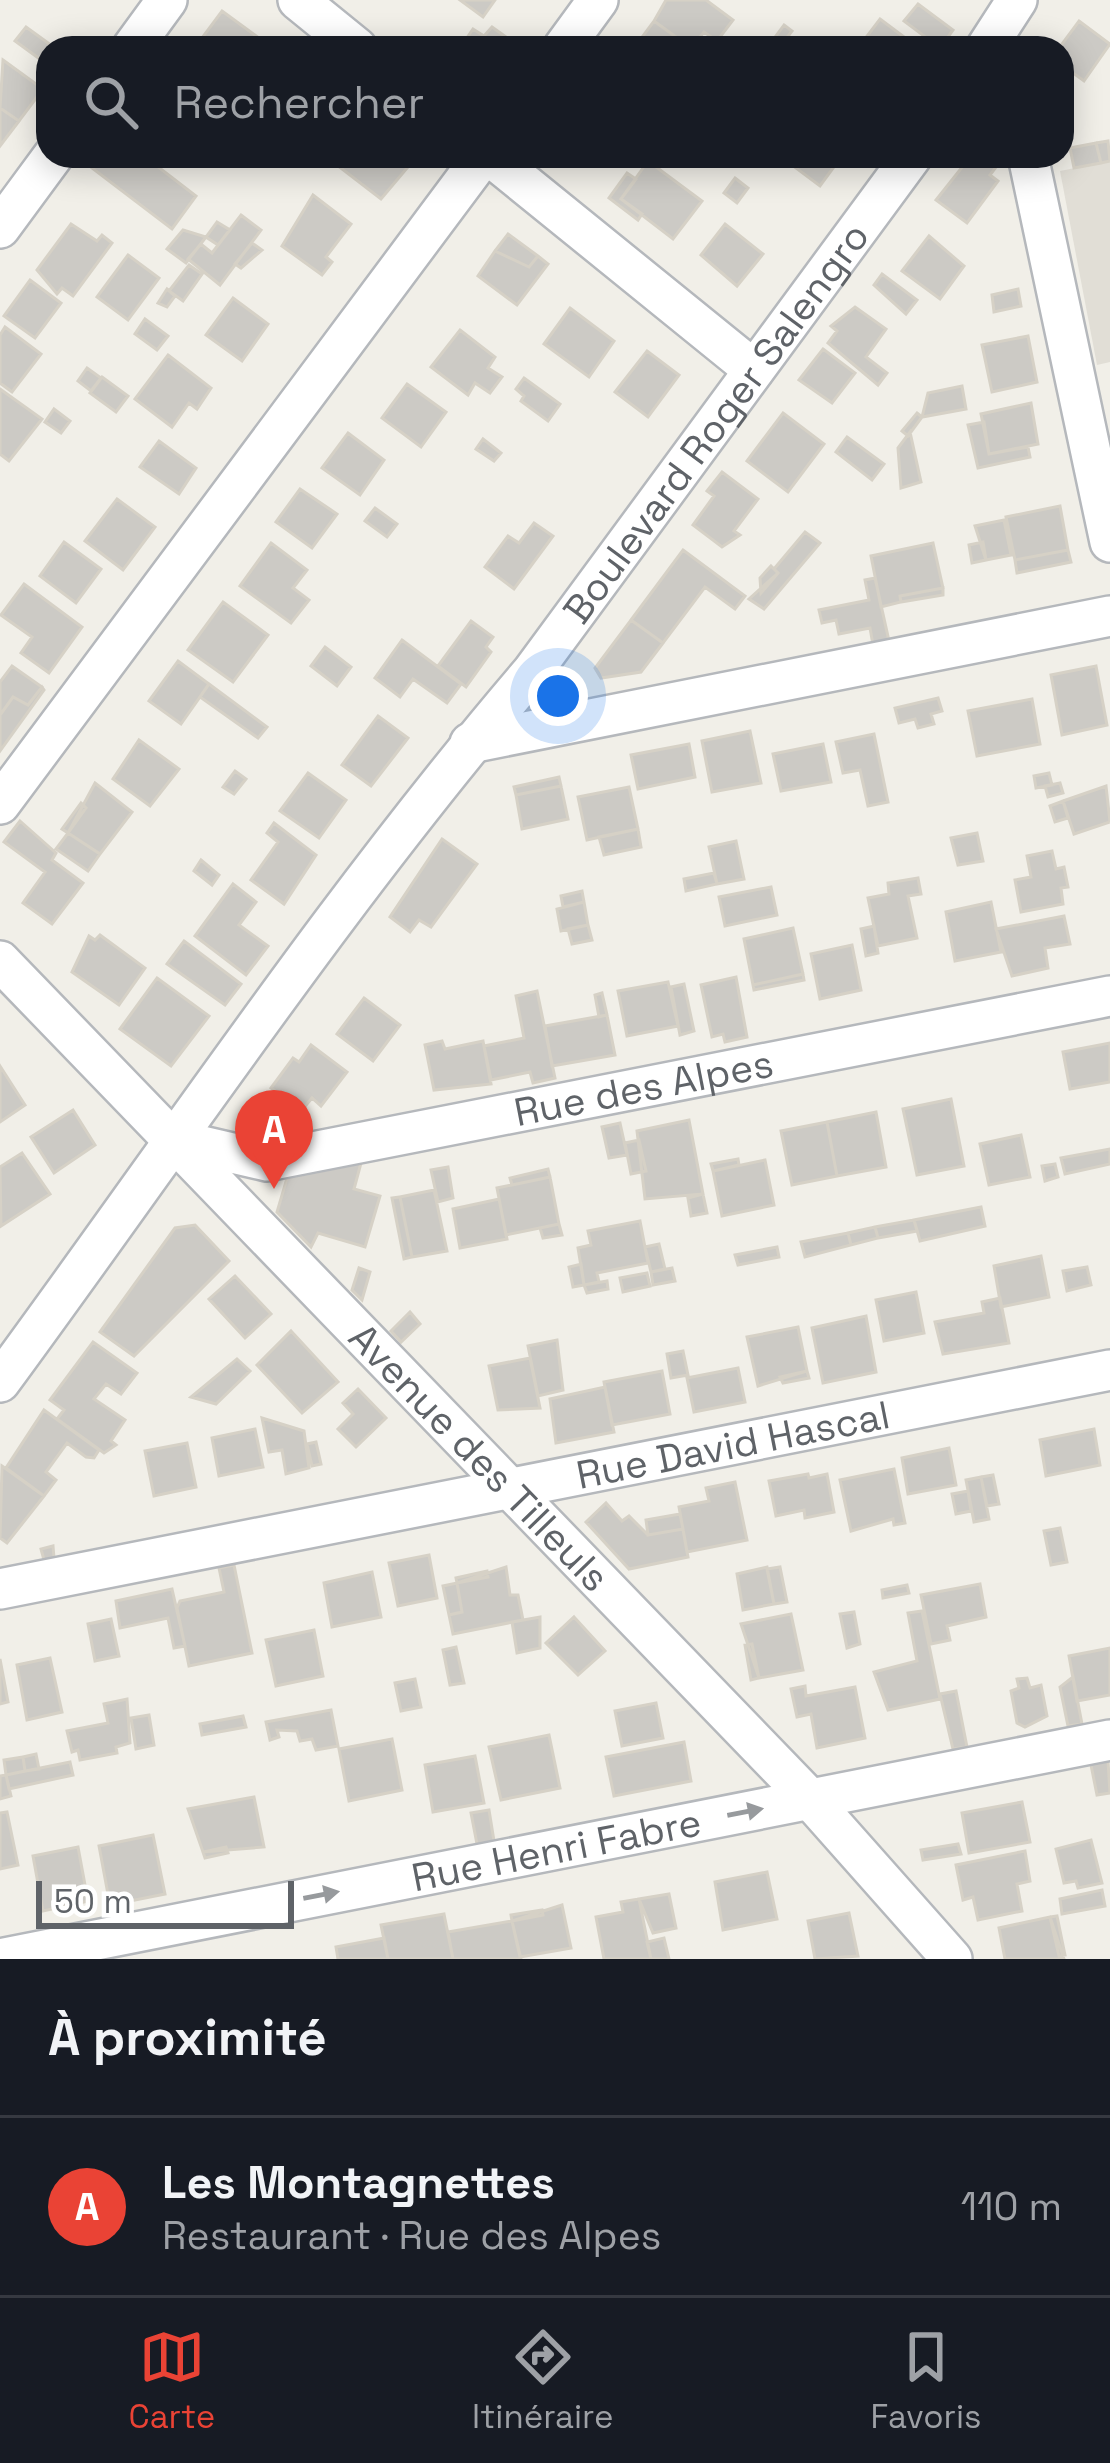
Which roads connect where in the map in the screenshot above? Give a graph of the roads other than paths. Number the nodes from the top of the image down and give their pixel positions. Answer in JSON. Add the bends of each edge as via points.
{"nodes":[{"id":1,"x":167,"y":0,"type":"edge"},
{"id":2,"x":298,"y":0,"type":"edge"},
{"id":3,"x":598,"y":0,"type":"edge"},
{"id":4,"x":141,"y":36,"type":"edge"},
{"id":5,"x":342,"y":36,"type":"edge"},
{"id":6,"x":571,"y":36,"type":"edge"},
{"id":7,"x":44,"y":168,"type":"edge"},
{"id":8,"x":477,"y":168,"type":"edge"},
{"id":9,"x":501,"y":168,"type":"edge"},
{"id":10,"x":903,"y":168,"type":"edge"},
{"id":11,"x":1031,"y":168,"type":"edge"},
{"id":12,"x":0,"y":228,"type":"edge"},
{"id":13,"x":754,"y":370,"type":"junction"},
{"id":14,"x":1110,"y":542,"type":"edge"},
{"id":15,"x":1110,"y":616,"type":"edge"},
{"id":16,"x":470,"y":743,"type":"junction"},
{"id":17,"x":0,"y":804,"type":"edge"},
{"id":18,"x":0,"y":961,"type":"edge"},
{"id":19,"x":1110,"y":996,"type":"edge"},
{"id":20,"x":176,"y":1140,"type":"junction"},
{"id":21,"x":1110,"y":1370,"type":"edge"},
{"id":22,"x":0,"y":1382,"type":"edge"},
{"id":23,"x":508,"y":1486,"type":"junction"},
{"id":24,"x":0,"y":1589,"type":"edge"},
{"id":25,"x":1110,"y":1740,"type":"edge"},
{"id":26,"x":810,"y":1799,"type":"junction"},
{"id":27,"x":0,"y":1959,"type":"edge"},
{"id":28,"x":952,"y":1959,"type":"edge"}],
"edges":[{"from":1,"to":4,"type":"street"},
{"from":2,"to":5,"type":"street"},
{"from":3,"to":6,"type":"street"},
{"from":7,"to":12,"type":"street"},
{"from":8,"to":17,"type":"street"},
{"from":9,"to":13,"type":"street"},
{"from":10,"to":13,"type":"street","name":"Boulevard Roger Salengro"},
{"from":11,"to":14,"type":"street"},
{"from":13,"to":16,"type":"street","name":"Boulevard Roger Salengro","via":[[532,672]]},
{"from":15,"to":16,"type":"street"},
{"from":16,"to":20,"type":"street","name":"Boulevard Roger Salengro"},
{"from":18,"to":20,"type":"street","name":"Avenue des Tilleuls"},
{"from":19,"to":20,"type":"street","name":"Rue des Alpes","via":[[267,1161]]},
{"from":20,"to":22,"type":"street","name":"Boulevard Roger Salengro"},
{"from":20,"to":23,"type":"street","name":"Avenue des Tilleuls"},
{"from":21,"to":23,"type":"street","name":"Rue David Hascal"},
{"from":23,"to":24,"type":"street","name":"Rue David Hascal"},
{"from":23,"to":26,"type":"street","name":"Avenue des Tilleuls"},
{"from":25,"to":26,"type":"street","name":"Rue Henri Fabre"},
{"from":27,"to":26,"type":"street","name":"Rue Henri Fabre","one_way":true},
{"from":26,"to":28,"type":"street","name":"Avenue des Tilleuls"}]}
